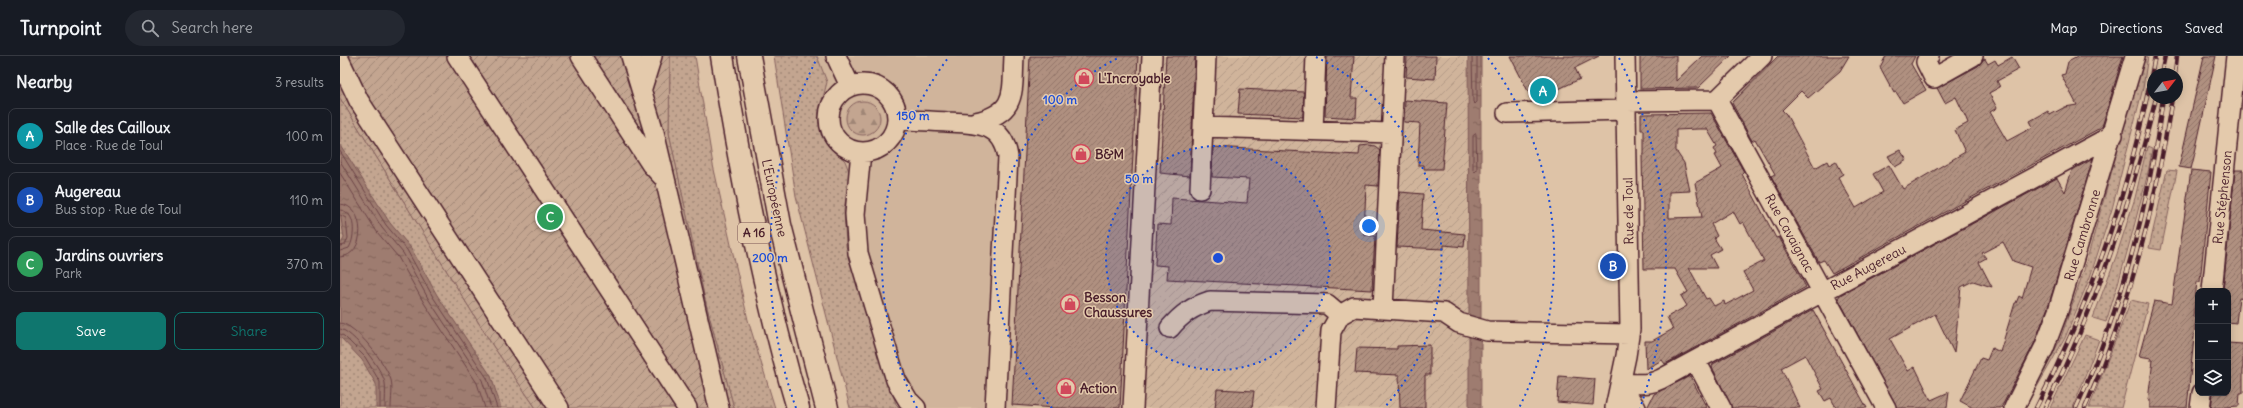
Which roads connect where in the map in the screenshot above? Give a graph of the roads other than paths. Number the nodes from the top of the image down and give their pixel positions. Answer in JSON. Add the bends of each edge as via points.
{"nodes":[{"id":1,"x":457,"y":56,"type":"edge"},
{"id":2,"x":581,"y":56,"type":"edge"},
{"id":3,"x":631,"y":56,"type":"edge"},
{"id":4,"x":652,"y":56,"type":"edge"},
{"id":5,"x":722,"y":56,"type":"edge"},
{"id":6,"x":749,"y":56,"type":"edge"},
{"id":7,"x":836,"y":56,"type":"edge"},
{"id":8,"x":1014,"y":56,"type":"edge"},
{"id":9,"x":1152,"y":56,"type":"edge"},
{"id":10,"x":1206,"y":56,"type":"edge"},
{"id":11,"x":1316,"y":56,"type":"edge"},
{"id":12,"x":1395,"y":56,"type":"edge"},
{"id":13,"x":1625,"y":56,"type":"edge"},
{"id":14,"x":1762,"y":56,"type":"edge"},
{"id":15,"x":1929,"y":56,"type":"edge"},
{"id":16,"x":1972,"y":56,"type":"edge"},
{"id":17,"x":2135,"y":56,"type":"edge"},
{"id":18,"x":2236,"y":56,"type":"edge"},
{"id":19,"x":340,"y":61,"type":"edge"},
{"id":20,"x":850,"y":86,"type":"junction"},
{"id":21,"x":642,"y":88,"type":"junction"},
{"id":22,"x":1717,"y":100,"type":"junction"},
{"id":23,"x":1626,"y":106,"type":"junction"},
{"id":24,"x":1507,"y":112,"type":"dead end"},
{"id":25,"x":898,"y":120,"type":"junction"},
{"id":26,"x":975,"y":122,"type":"junction"},
{"id":27,"x":1203,"y":127,"type":"junction"},
{"id":28,"x":1314,"y":130,"type":"junction"},
{"id":29,"x":1391,"y":133,"type":"junction"},
{"id":30,"x":2113,"y":135,"type":"junction"},
{"id":31,"x":860,"y":152,"type":"junction"},
{"id":32,"x":665,"y":179,"type":"junction"},
{"id":33,"x":1200,"y":189,"type":"dead end"},
{"id":34,"x":2212,"y":288,"type":"edge"},
{"id":35,"x":1822,"y":292,"type":"junction"},
{"id":36,"x":1383,"y":309,"type":"junction"},
{"id":37,"x":1340,"y":315,"type":"junction"},
{"id":38,"x":1170,"y":328,"type":"dead end"},
{"id":39,"x":1629,"y":334,"type":"junction"},
{"id":40,"x":1696,"y":361,"type":"junction"},
{"id":41,"x":1620,"y":384,"type":"junction"},
{"id":42,"x":2202,"y":396,"type":"edge"},
{"id":43,"x":559,"y":408,"type":"edge"},
{"id":44,"x":687,"y":408,"type":"edge"},
{"id":45,"x":719,"y":408,"type":"edge"},
{"id":46,"x":798,"y":408,"type":"edge"},
{"id":47,"x":827,"y":408,"type":"edge"},
{"id":48,"x":916,"y":408,"type":"edge"},
{"id":49,"x":995,"y":408,"type":"edge"},
{"id":50,"x":1133,"y":408,"type":"edge"},
{"id":51,"x":1326,"y":408,"type":"edge"},
{"id":52,"x":1614,"y":408,"type":"edge"},
{"id":53,"x":1636,"y":408,"type":"edge"},
{"id":54,"x":1721,"y":408,"type":"edge"},
{"id":55,"x":1886,"y":408,"type":"edge"},
{"id":56,"x":2014,"y":408,"type":"edge"},
{"id":57,"x":2200,"y":408,"type":"edge"}],
"edges":[{"from":1,"to":44,"type":"street"},
{"from":2,"to":32,"type":"street","via":[[651,164]]},
{"from":3,"to":21,"type":"street"},
{"from":4,"to":21,"type":"street"},
{"from":5,"to":46,"type":"highway","number":"A 16","via":[[747,201],[772,312]]},
{"from":6,"to":47,"type":"highway","name":"L'Européenne","number":"A 16","via":[[780,224]]},
{"from":7,"to":20,"type":"street"},
{"from":8,"to":26,"type":"street","via":[[1012,94],[1008,105],[993,117]]},
{"from":9,"to":50,"type":"street"},
{"from":10,"to":27,"type":"street"},
{"from":11,"to":28,"type":"street"},
{"from":12,"to":29,"type":"street"},
{"from":13,"to":23,"type":"street","name":"Rue de Toul"},
{"from":14,"to":22,"type":"street"},
{"from":15,"to":16,"type":"street","via":[[1926,62],[1934,78]]},
{"from":17,"to":30,"type":"street","name":"Rue Cambronne"},
{"from":18,"to":34,"type":"street","name":"Rue Stéphenson"},
{"from":19,"to":43,"type":"street","via":[[359,101]]},
{"from":20,"to":25,"type":"street","via":[[870,84],[883,90],[895,105]]},
{"from":20,"to":31,"type":"street","via":[[834,100],[829,120],[837,140],[850,150]]},
{"from":21,"to":32,"type":"street"},
{"from":22,"to":23,"type":"street"},
{"from":22,"to":35,"type":"street","name":"Rue Cavaignac"},
{"from":23,"to":24,"type":"street"},
{"from":23,"to":39,"type":"street","name":"Rue de Toul"},
{"from":25,"to":26,"type":"street"},
{"from":25,"to":31,"type":"street","via":[[896,130],[888,142],[875,150]]},
{"from":26,"to":49,"type":"street","via":[[987,126],[999,135],[1006,146],[1008,157]]},
{"from":27,"to":28,"type":"street"},
{"from":27,"to":33,"type":"street"},
{"from":28,"to":29,"type":"street"},
{"from":29,"to":36,"type":"street"},
{"from":30,"to":35,"type":"street","name":"Rue Augereau"},
{"from":30,"to":56,"type":"street","name":"Rue Cambronne","via":[[2056,317],[2044,348]]},
{"from":31,"to":48,"type":"street","via":[[855,214],[858,253],[896,380]]},
{"from":32,"to":45,"type":"street"},
{"from":35,"to":40,"type":"street","name":"Rue Augereau"},
{"from":35,"to":55,"type":"street","name":"Rue Cavaignac"},
{"from":36,"to":37,"type":"street","via":[[1354,307]]},
{"from":36,"to":39,"type":"street","via":[[1444,313],[1459,323],[1475,328]]},
{"from":37,"to":38,"type":"street","via":[[1327,304],[1210,301],[1181,315]]},
{"from":37,"to":51,"type":"street","via":[[1331,331]]},
{"from":39,"to":41,"type":"street","name":"Rue de Toul"},
{"from":40,"to":41,"type":"street","name":"Rue Augereau","via":[[1653,383]]},
{"from":40,"to":54,"type":"street"},
{"from":41,"to":52,"type":"street","name":"Rue de Toul"},
{"from":41,"to":53,"type":"street"},
{"from":42,"to":57,"type":"street"}]}
